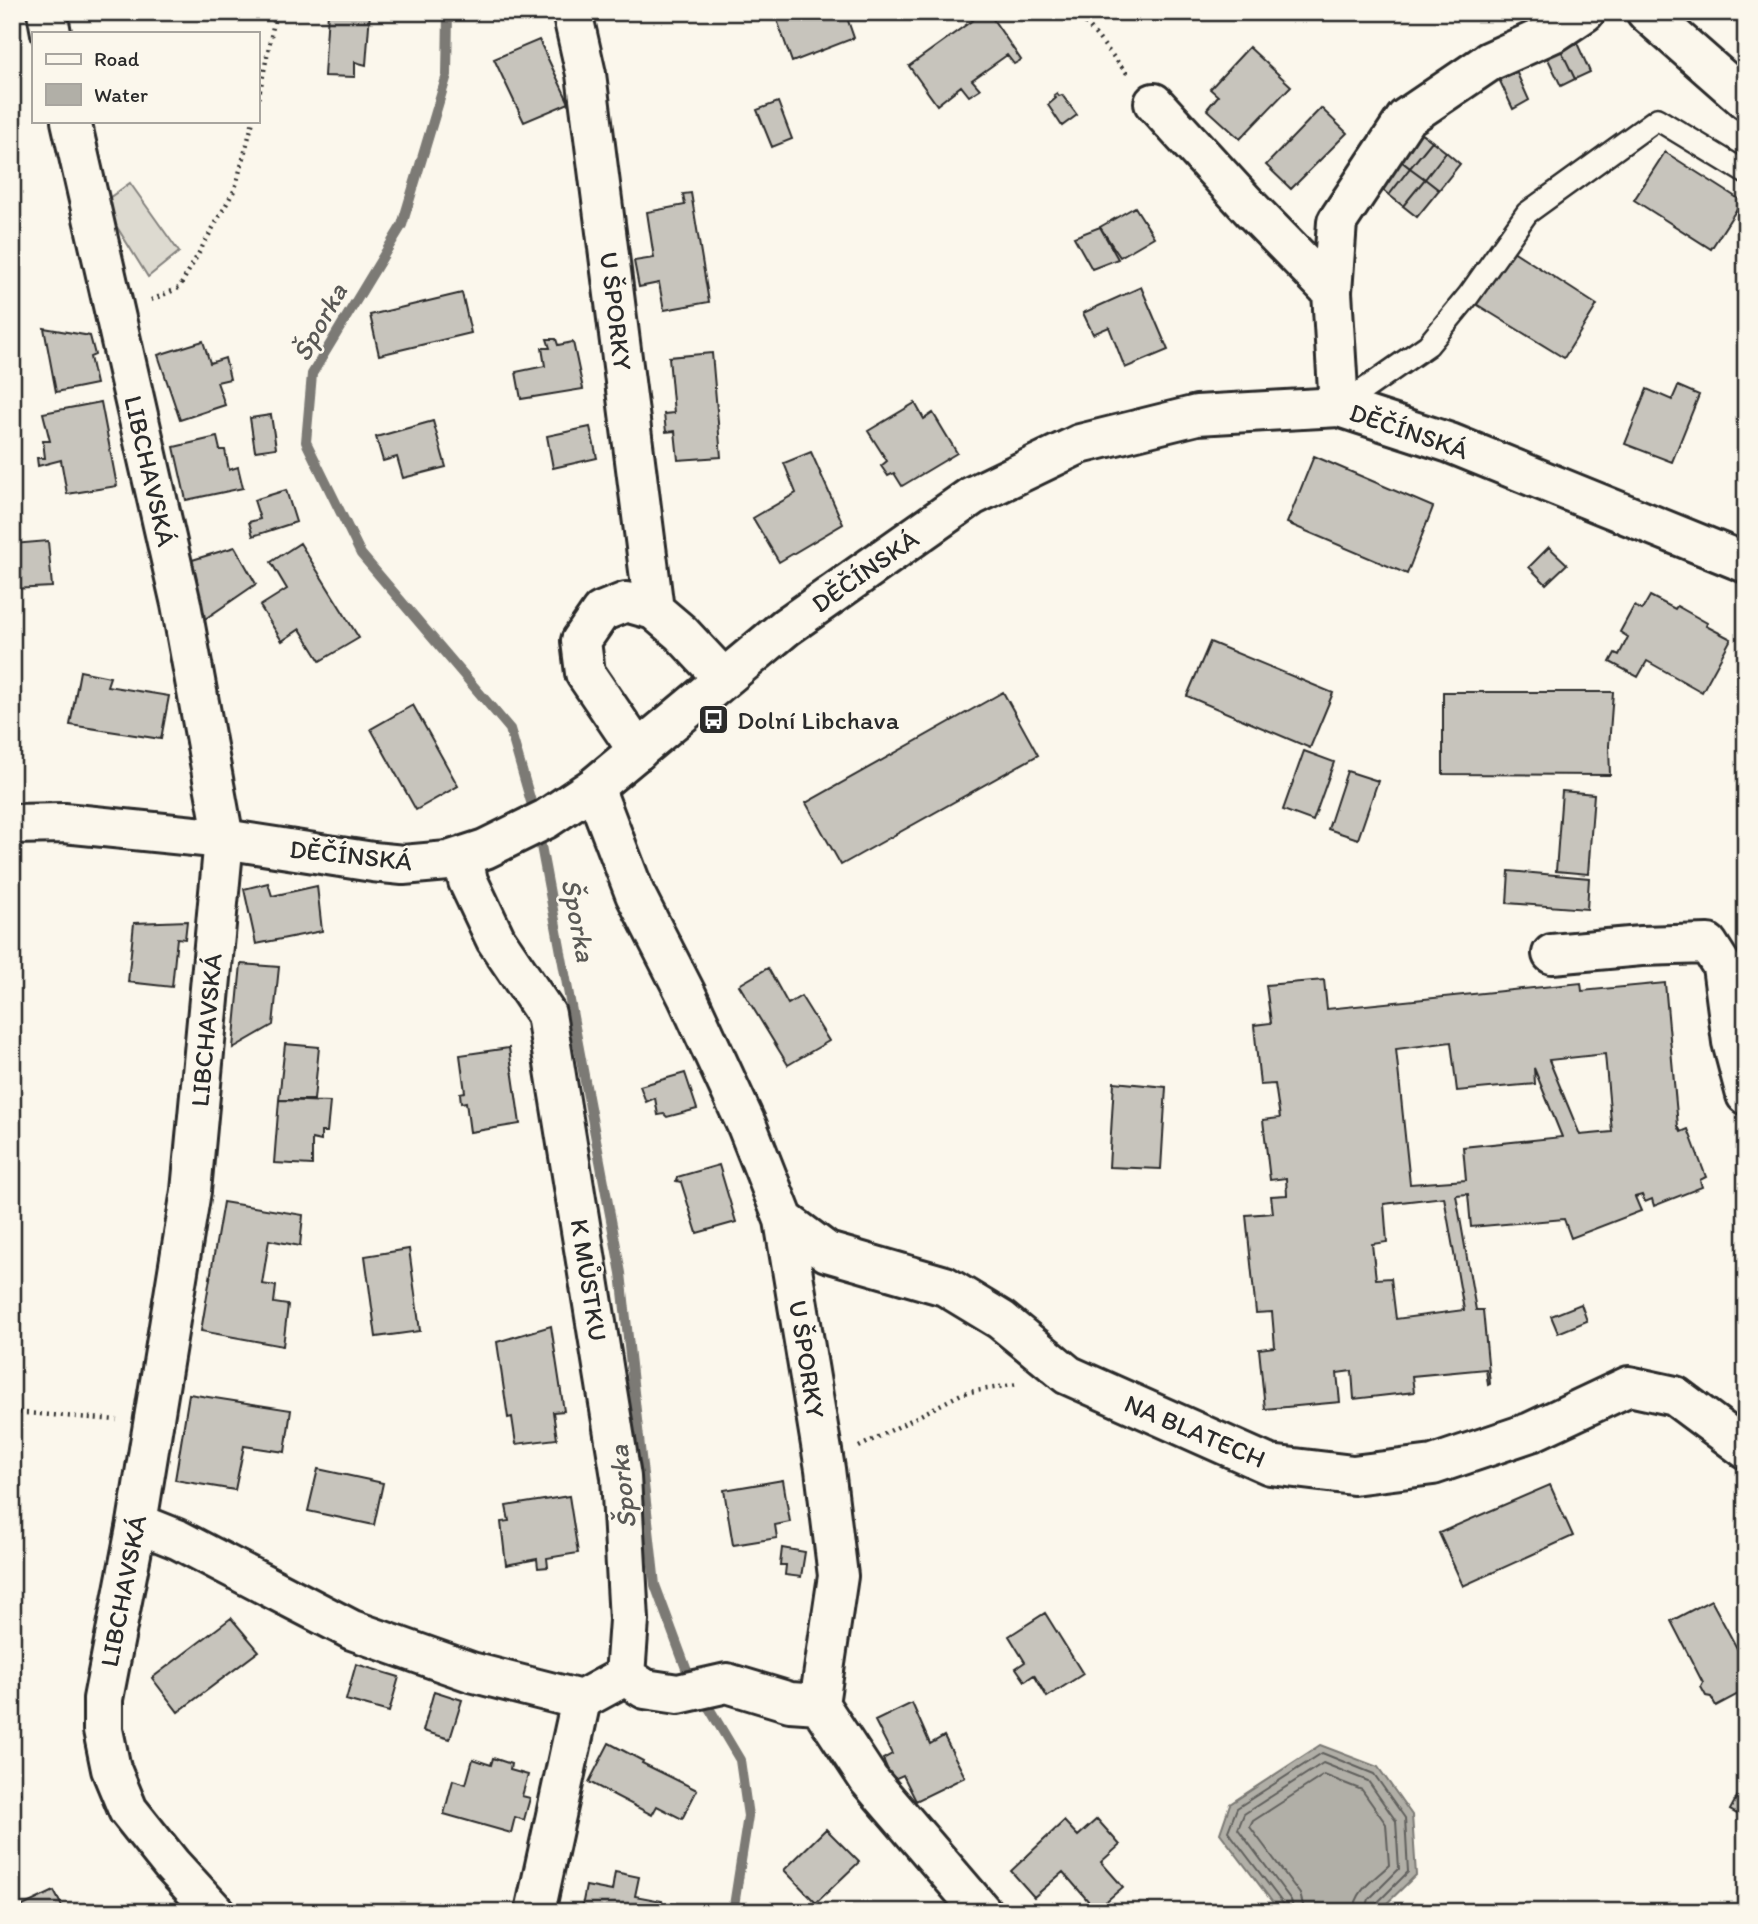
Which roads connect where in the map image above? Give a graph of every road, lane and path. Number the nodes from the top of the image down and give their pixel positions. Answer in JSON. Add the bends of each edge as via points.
{"nodes":[{"id":1,"x":47,"y":12,"type":"edge"},
{"id":2,"x":276,"y":12,"type":"edge"},
{"id":3,"x":572,"y":12,"type":"edge"},
{"id":4,"x":1077,"y":12,"type":"edge"},
{"id":5,"x":1585,"y":12,"type":"edge"},
{"id":6,"x":1646,"y":12,"type":"edge"},
{"id":7,"x":51,"y":32,"type":"edge"},
{"id":8,"x":259,"y":95,"type":"edge"},
{"id":9,"x":1746,"y":100,"type":"edge"},
{"id":10,"x":1154,"y":103,"type":"joint"},
{"id":11,"x":71,"y":122,"type":"edge"},
{"id":12,"x":253,"y":122,"type":"edge"},
{"id":13,"x":1746,"y":173,"type":"edge"},
{"id":14,"x":1332,"y":292,"type":"junction"},
{"id":15,"x":114,"y":316,"type":"junction"},
{"id":16,"x":1339,"y":407,"type":"junction"},
{"id":17,"x":1740,"y":553,"type":"edge"},
{"id":18,"x":654,"y":610,"type":"junction"},
{"id":19,"x":723,"y":678,"type":"junction"},
{"id":20,"x":638,"y":751,"type":"junction"},
{"id":21,"x":582,"y":796,"type":"junction"},
{"id":22,"x":12,"y":824,"type":"edge"},
{"id":23,"x":224,"y":839,"type":"junction"},
{"id":24,"x":463,"y":857,"type":"junction"},
{"id":25,"x":1552,"y":954,"type":"dead end"},
{"id":26,"x":1746,"y":1095,"type":"edge"},
{"id":27,"x":784,"y":1220,"type":"junction"},
{"id":28,"x":1068,"y":1375,"type":"junction"},
{"id":29,"x":12,"y":1412,"type":"edge"},
{"id":30,"x":153,"y":1423,"type":"junction"},
{"id":31,"x":1746,"y":1449,"type":"edge"},
{"id":32,"x":825,"y":1469,"type":"junction"},
{"id":33,"x":137,"y":1523,"type":"junction"},
{"id":34,"x":625,"y":1676,"type":"junction"},
{"id":35,"x":581,"y":1700,"type":"junction"},
{"id":36,"x":819,"y":1704,"type":"junction"},
{"id":37,"x":215,"y":1912,"type":"edge"},
{"id":38,"x":535,"y":1912,"type":"edge"},
{"id":39,"x":982,"y":1912,"type":"edge"}],
"edges":[{"from":1,"to":7,"type":"street"},
{"from":2,"to":8,"type":"path"},
{"from":3,"to":18,"type":"street","name":"U ŠPORKY","via":[[586,74]]},
{"from":4,"to":10,"type":"path"},
{"from":5,"to":14,"type":"street","via":[[1555,32],[1490,61],[1406,118],[1337,222]]},
{"from":6,"to":9,"type":"street"},
{"from":10,"to":14,"type":"street"},
{"from":11,"to":15,"type":"street","name":"LIBCHAVSKÁ"},
{"from":12,"to":15,"type":"path","via":[[235,189],[179,288]]},
{"from":13,"to":16,"type":"lane","via":[[1657,119],[1527,213],[1428,345]]},
{"from":14,"to":16,"type":"street"},
{"from":15,"to":23,"type":"street","name":"LIBCHAVSKÁ","via":[[181,604]]},
{"from":16,"to":17,"type":"street","name":"DĚČÍNSKÁ","via":[[1450,443]]},
{"from":16,"to":19,"type":"street","name":"DĚČÍNSKÁ","via":[[1197,415],[1080,444],[972,496],[786,627]]},
{"from":18,"to":19,"type":"street"},
{"from":18,"to":20,"type":"street","via":[[626,602],[601,612],[581,641],[584,673]]},
{"from":19,"to":20,"type":"street","name":"DĚČÍNSKÁ"},
{"from":20,"to":21,"type":"street","name":"DĚČÍNSKÁ"},
{"from":21,"to":24,"type":"street","name":"DĚČÍNSKÁ","via":[[506,841]]},
{"from":21,"to":27,"type":"street","name":"U ŠPORKY","via":[[687,996]]},
{"from":22,"to":23,"type":"street","name":"DĚČÍNSKÁ","via":[[64,823]]},
{"from":23,"to":24,"type":"street","name":"DĚČÍNSKÁ","via":[[393,864]]},
{"from":23,"to":30,"type":"street","name":"LIBCHAVSKÁ","via":[[191,1191]]},
{"from":24,"to":34,"type":"street","name":"K MŮSTKU","via":[[468,881],[496,940],[546,1014],[621,1477],[629,1620]]},
{"from":25,"to":26,"type":"street","via":[[1708,944],[1721,966],[1732,1042]]},
{"from":27,"to":28,"type":"street","name":"NA BLATECH","via":[[827,1252],[945,1286],[1001,1320]]},
{"from":27,"to":32,"type":"street","name":"U ŠPORKY"},
{"from":28,"to":31,"type":"street","name":"NA BLATECH","via":[[1270,1465],[1353,1475],[1433,1465],[1531,1432],[1629,1386],[1675,1396]]},
{"from":28,"to":32,"type":"path","via":[[963,1393]]},
{"from":29,"to":30,"type":"path"},
{"from":30,"to":33,"type":"street","name":"LIBCHAVSKÁ"},
{"from":32,"to":36,"type":"street","name":"U ŠPORKY","via":[[838,1576]]},
{"from":33,"to":35,"type":"street","via":[[352,1630],[471,1672]]},
{"from":33,"to":37,"type":"street","name":"LIBCHAVSKÁ","via":[[103,1699],[103,1730],[111,1769],[128,1810]]},
{"from":34,"to":35,"type":"street"},
{"from":34,"to":36,"type":"street","via":[[645,1689],[678,1694],[727,1683],[790,1702]]},
{"from":35,"to":38,"type":"street"},
{"from":36,"to":39,"type":"street","via":[[869,1780]]}]}
